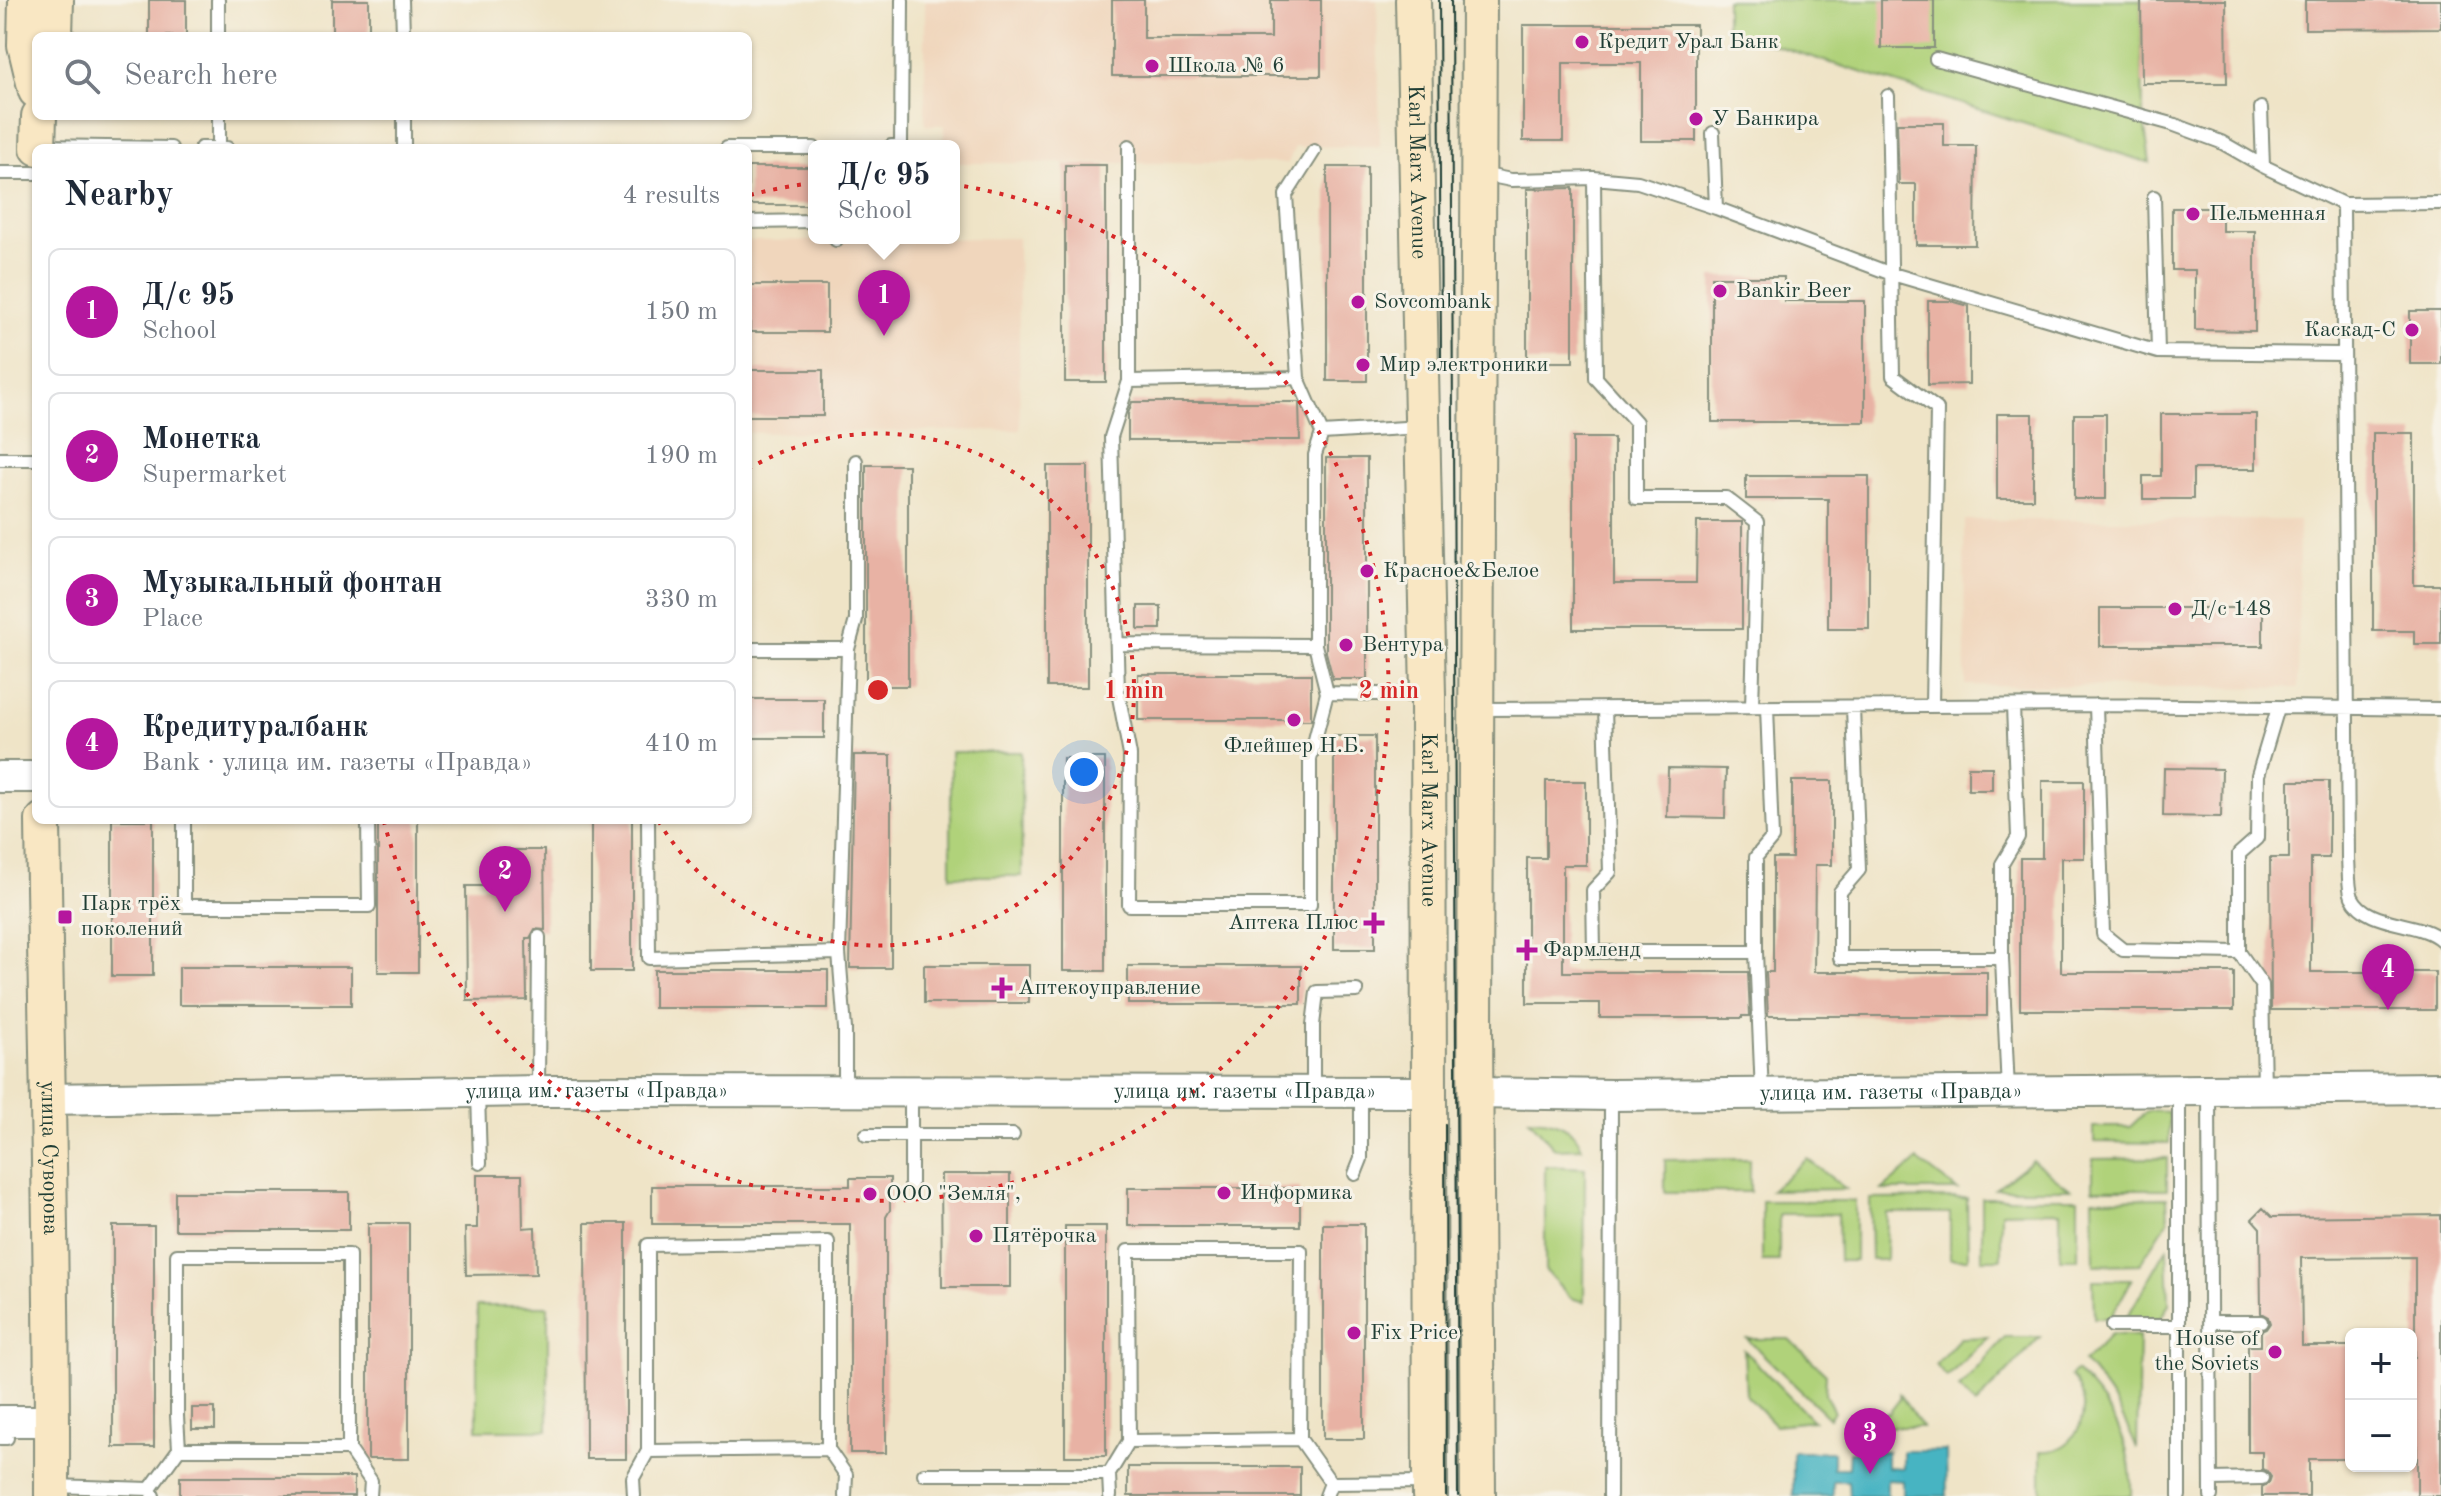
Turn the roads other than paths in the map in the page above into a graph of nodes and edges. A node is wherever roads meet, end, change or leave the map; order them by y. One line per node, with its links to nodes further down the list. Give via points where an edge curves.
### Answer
1 (26, 0): 12 (main road, via 25,45)
2 (56, 0): 8 (main road)
3 (218, 0): 9 (lane)
4 (402, 0): 10 (lane)
5 (902, 0): 18 (lane)
6 (1413, 0): 41 (main road, Karl Marx Avenue)
7 (1479, 0): 28 (main road)
8 (55, 32)
9 (218, 32)
10 (403, 32)
11 (1936, 59): 26 (lane, via 2172,124 2221,142)
12 (32, 74)
13 (1888, 96): 36 (lane)
14 (2261, 108): 26 (lane)
15 (219, 120): 19 (lane)
16 (404, 120): 20 (lane)
17 (1713, 133): 33 (lane)
18 (901, 140)
19 (219, 144)
20 (404, 144)
21 (1129, 146): 40 (lane)
22 (752, 148): 23 (lane)
23 (808, 148)
24 (32, 150): 27 (lane)
25 (1314, 151): 39 (lane, via 1286,195)
26 (2263, 166): 32 (lane)
27 (0, 173)
28 (1477, 173): 29 (lane, via 1511,180); 60 (main road)
29 (1594, 178): 33 (lane, via 1638,182); 55 (lane, via 1596,378 1636,422 1636,498 1726,498 1757,522)
30 (2154, 197): 37 (lane)
31 (2441, 203): 32 (lane)
32 (2343, 204): 38 (lane)
33 (1716, 208): 36 (lane)
34 (808, 221): 35 (lane)
35 (752, 222)
36 (1889, 273): 37 (lane); 53 (lane, via 1893,376 1937,409)
37 (2158, 352): 38 (lane)
38 (2344, 354): 61 (lane)
39 (1298, 378): 40 (lane); 42 (lane)
40 (1129, 381): 46 (lane, via 1111,437)
41 (1424, 427): 42 (lane); 51 (main road, Karl Marx Avenue)
42 (1322, 433): 47 (lane, via 1315,455)
43 (0, 459): 44 (lane)
44 (32, 459)
45 (856, 461): 49 (lane, via 856,620)
46 (1117, 644): 47 (lane); 50 (lane, via 1118,692 1130,755 1129,905 1310,905 1310,759)
47 (1315, 645): 50 (lane)
48 (752, 649): 49 (lane)
49 (848, 649): 73 (lane)
50 (1327, 693): 51 (lane)
51 (1428, 695): 82 (main road, Karl Marx Avenue)
52 (2096, 705): 54 (lane); 59 (lane); 72 (lane, via 2103,934 2123,950)
53 (1932, 706): 54 (lane); 57 (lane)
54 (2013, 706): 74 (lane, via 2018,837 2002,864)
55 (1752, 707): 56 (lane); 58 (lane)
56 (1767, 707): 57 (lane); 71 (lane, via 1772,838 1756,857)
57 (1853, 707): 74 (lane, via 1859,870 1840,892 1840,958)
58 (1605, 708): 60 (lane); 71 (lane, via 1610,872 1593,890 1594,952)
59 (2278, 708): 61 (lane); 72 (lane, via 2258,775 2257,838 2239,854)
60 (1477, 709): 86 (main road)
61 (2348, 709): 62 (lane); 70 (lane, via 2352,897 2365,910)
62 (2441, 709)
63 (0, 777): 64 (street)
64 (32, 777)
65 (43, 824): 90 (main road, улица Суворова)
66 (184, 824): 67 (lane, via 184,906 369,906)
67 (368, 824)
68 (648, 824): 73 (lane, via 649,958)
69 (539, 937): 79 (lane)
70 (2441, 940)
71 (1756, 952): 88 (lane)
72 (2239, 952): 77 (lane, via 2262,985)
73 (839, 953): 80 (lane)
74 (2002, 958): 81 (lane)
75 (1357, 991): 87 (lane, via 1317,992)
76 (2441, 1088): 77 (street, улица им. газеты «Правда»)
77 (2264, 1089): 78 (street, улица им. газеты «Правда»)
78 (2194, 1090): 81 (street, улица им. газеты «Правда»); 97 (lane); 100 (lane)
79 (538, 1091): 80 (street, улица им. газеты «Правда»); 83 (street, улица им. газеты «Правда»)
80 (845, 1091): 84 (street, улица им. газеты «Правда»)
81 (2008, 1091): 88 (street, улица им. газеты «Правда»)
82 (1428, 1092): 85 (street, улица им. газеты «Правда»); 86 (main road, улица им. газеты «Правда»); 114 (main road, Karl Marx Avenue)
83 (478, 1093): 90 (street, улица им. газеты «Правда»); 94 (lane)
84 (911, 1093): 87 (street, улица им. газеты «Правда»); 92 (lane)
85 (1361, 1093): 87 (street, улица им. газеты «Правда»); 95 (lane, via 1361,1159)
86 (1475, 1093): 89 (street, улица им. газеты «Правда»); 122 (main road)
87 (1313, 1094)
88 (1762, 1094): 89 (street, улица им. газеты «Правда»)
89 (1611, 1095): 123 (lane)
90 (47, 1099): 101 (main road, улица Суворова)
91 (866, 1135): 92 (lane)
92 (911, 1135): 93 (lane); 96 (lane)
93 (1013, 1135)
94 (480, 1163)
95 (1355, 1174)
96 (911, 1184)
97 (2210, 1322): 98 (lane); 112 (lane)
98 (2261, 1322)
99 (2112, 1326): 100 (lane)
100 (2178, 1326): 124 (lane)
101 (50, 1421): 102 (street); 115 (main road, улица Суворова)
102 (2, 1432)
103 (1300, 1439): 104 (lane); 104 (lane, via 1301,1251 1128,1251); 113 (lane)
104 (1129, 1441): 110 (lane)
105 (179, 1449): 106 (lane); 106 (lane, via 177,1255 349,1255); 116 (lane)
106 (349, 1449): 117 (lane, via 371,1481)
107 (828, 1449): 108 (lane); 108 (lane, via 828,1242 648,1245); 119 (lane, via 846,1475)
108 (648, 1451): 118 (lane, via 633,1478)
109 (924, 1474): 110 (lane)
110 (1109, 1474): 120 (lane)
111 (2262, 1478): 112 (lane)
112 (2211, 1479): 125 (lane)
113 (1331, 1483): 114 (lane); 121 (lane)
114 (1430, 1489)
115 (52, 1491): 116 (lane)
116 (152, 1492)
117 (370, 1496)
118 (634, 1496)
119 (845, 1496)
120 (1110, 1496)
121 (1326, 1496)
122 (1478, 1496)
123 (1610, 1496)
124 (2179, 1496)
125 (2211, 1496)

